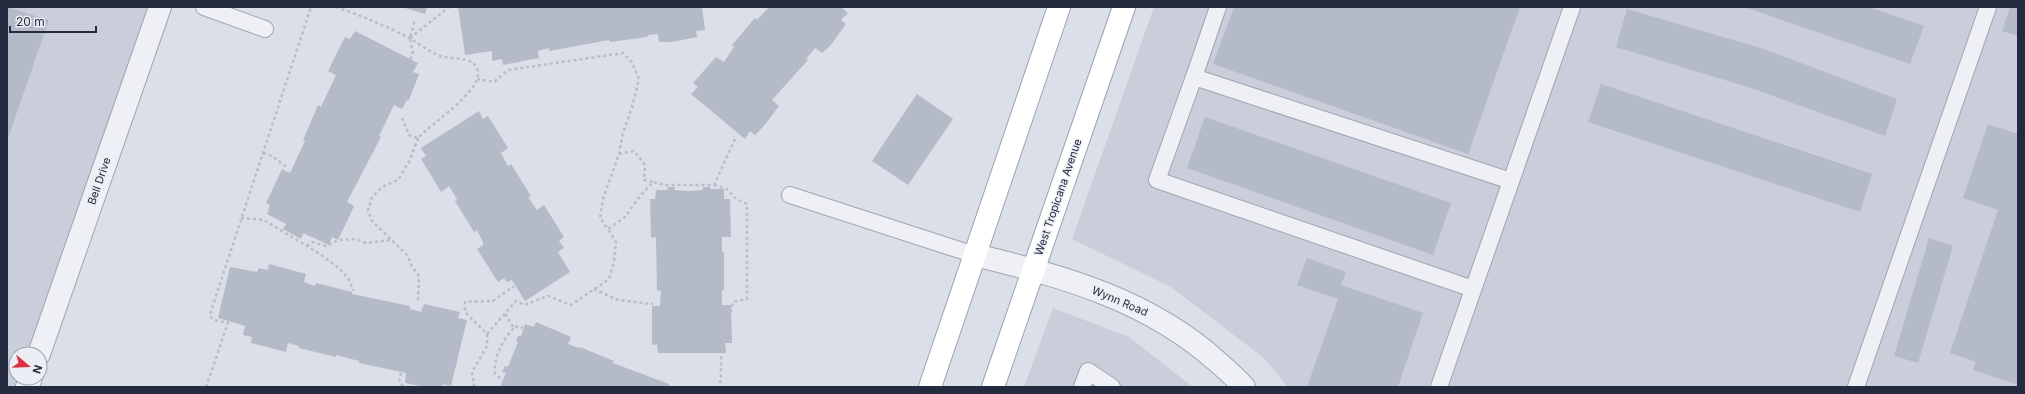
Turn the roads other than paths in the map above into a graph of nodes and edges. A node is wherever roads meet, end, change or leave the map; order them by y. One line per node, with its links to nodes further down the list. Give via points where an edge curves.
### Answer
1 (160, 7): 15 (street, Bell Drive)
2 (204, 7): 8 (lane)
3 (1059, 7): 12 (main road)
4 (1124, 7): 13 (main road, West Tropicana Avenue)
5 (1218, 7): 9 (lane)
6 (1572, 7): 10 (lane)
7 (1988, 7): 22 (lane)
8 (265, 29)
9 (1194, 77): 10 (lane); 14 (lane, via 1157,180)
10 (1511, 180): 14 (lane)
11 (790, 195): 12 (lane)
12 (975, 255): 13 (street, Wynn Road); 16 (main road)
13 (1033, 269): 17 (main road, West Tropicana Avenue); 20 (street, Wynn Road, via 1121,300 1157,317 1200,346)
14 (1473, 289): 21 (lane)
15 (42, 346)
16 (930, 387)
17 (992, 387)
18 (1082, 387): 19 (lane, via 1088,371)
19 (1112, 387)
20 (1244, 387)
21 (1439, 387)
22 (1856, 387)

